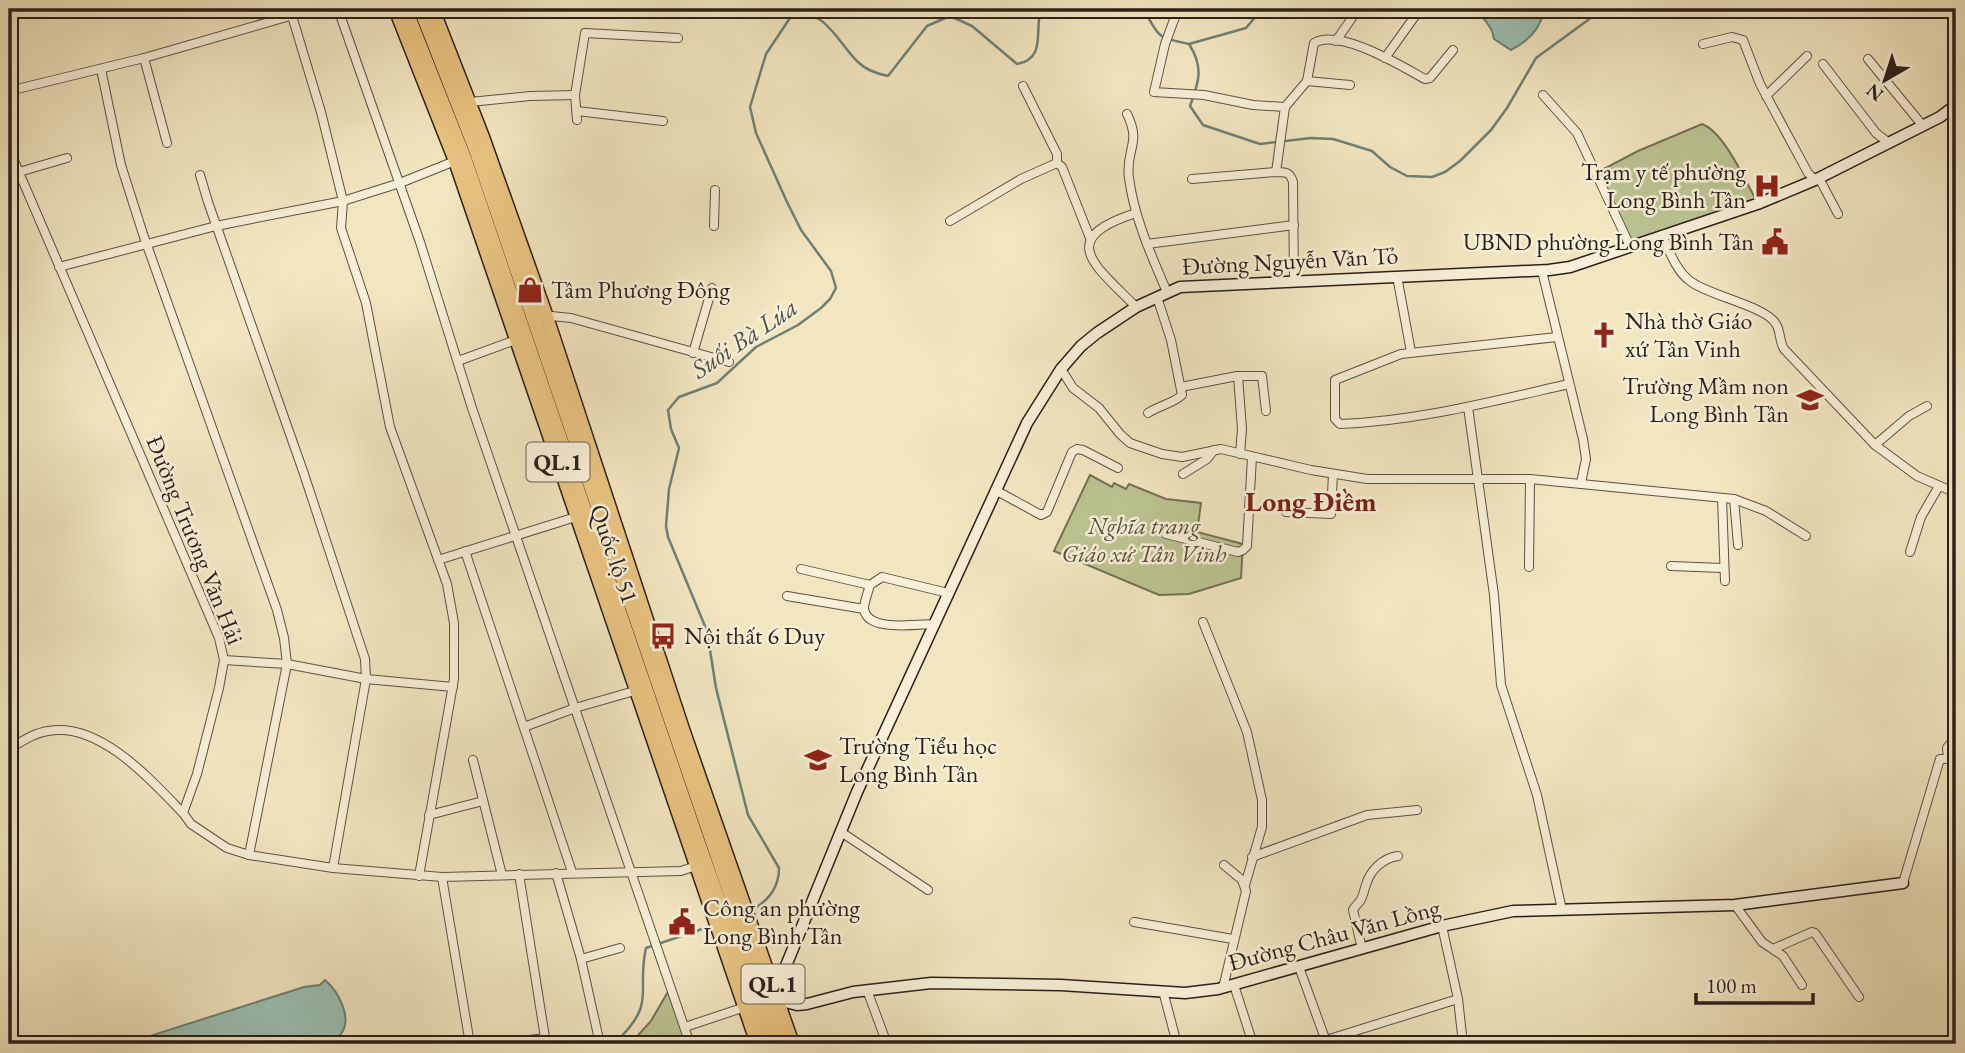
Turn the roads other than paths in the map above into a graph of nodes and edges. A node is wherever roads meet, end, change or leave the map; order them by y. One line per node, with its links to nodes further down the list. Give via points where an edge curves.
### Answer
1 (314, 9): 10 (street)
2 (338, 9): 45 (street)
3 (395, 9): 37 (main road, Quốc lộ 51 / QL.1)
4 (405, 9): 37 (highway, Quốc lộ 51 / QL.1)
5 (421, 9): 37 (highway, Quốc lộ 51 / QL.1)
6 (433, 9): 28 (main road, Quốc lộ 51 / QL.1)
7 (1178, 9): 29 (street, via 1154,92)
8 (1358, 9): 12 (street)
9 (1420, 9): 17 (street)
10 (292, 16): 16 (street); 47 (street)
11 (678, 38): 25 (street, via 585,33)
12 (1336, 41): 17 (street, via 1364,46); 21 (street, via 1314,43)
13 (1703, 44): 27 (street, via 1732,37 1743,40)
14 (1453, 50): 17 (street, via 1428,79)
15 (1807, 56): 27 (street)
16 (144, 58): 20 (street); 34 (street)
17 (1385, 58)
18 (1868, 59): 33 (street)
19 (1823, 64): 35 (street, via 1876,133)
20 (101, 69): 24 (street); 56 (street, via 121,165)
21 (1307, 81): 22 (street); 29 (street)
22 (1350, 85)
23 (1023, 86): 39 (street, via 1057,154)
24 (9, 91)
25 (575, 95): 28 (street); 32 (street, via 577,115)
26 (1543, 95): 58 (street, via 1577,134)
27 (1766, 96): 44 (street, via 1808,173)
28 (470, 102): 37 (main road, Quốc lộ 51 / QL.1)
29 (1285, 107): 41 (street)
30 (1955, 109): 33 (street, Đường Nguyễn Văn Tỏ)
31 (1128, 114): 48 (street, via 1135,128 1128,168)
32 (663, 121)
33 (1923, 126): 35 (street, Đường Nguyễn Văn Tỏ)
34 (167, 143)
35 (1889, 143): 44 (street, Đường Nguyễn Văn Tỏ)
36 (9, 149): 40 (street, Đường Trương Văn Hải)
37 (471, 155): 45 (street); 66 (highway, Quốc lộ 51 / QL.1); 68 (highway, Quốc lộ 51 / QL.1)
38 (67, 158): 40 (street)
39 (1057, 163): 50 (street); 55 (street)
40 (19, 172): 59 (street, Đường Trương Văn Hải)
41 (1276, 172): 43 (street); 53 (street, via 1287,172 1293,182)
42 (200, 175): 51 (street)
43 (1192, 179)
44 (1817, 179): 49 (street); 54 (street, Đường Nguyễn Văn Tỏ)
45 (400, 183): 47 (street); 71 (street)
46 (715, 191): 52 (street)
47 (342, 201): 51 (street); 104 (street, via 341,228 366,303 390,427)
48 (1136, 213): 55 (street, via 1109,222); 57 (street)
49 (1838, 214)
50 (950, 221)
51 (216, 226): 56 (street); 119 (street, via 363,651)
52 (713, 226)
53 (1294, 226): 57 (street); 62 (street)
54 (1662, 236): 58 (street, Đường Nguyễn Văn Tỏ); 81 (street, via 1686,279 1776,323 1784,349)
55 (1090, 238): 65 (street, via 1091,257)
56 (147, 243): 59 (street); 118 (street, via 277,610)
57 (1147, 244): 64 (street)
58 (1630, 246): 60 (street, Đường Nguyễn Văn Tỏ, via 1570,267)
59 (59, 267): 117 (street, Đường Trương Văn Hải, via 219,638)
60 (1542, 271): 61 (street, Đường Nguyễn Văn Tỏ); 67 (street)
61 (1397, 276): 62 (street, Đường Nguyễn Văn Tỏ); 69 (street)
62 (1293, 282): 64 (street, Đường Nguyễn Văn Tỏ, via 1180,287)
63 (712, 288): 70 (street)
64 (1162, 294): 65 (street, Đường Nguyễn Văn Tỏ); 76 (street)
65 (1136, 307): 73 (street, Đường Nguyễn Văn Tỏ, via 1097,332)
66 (539, 316): 70 (street, via 571,318); 136 (highway, Quốc lộ 51 / QL.1, via 625,569)
67 (1557, 337): 69 (street); 75 (street)
68 (521, 338): 71 (street); 97 (highway, Quốc lộ 51 / QL.1)
69 (1411, 352): 78 (street, via 1335,380 1338,423)
70 (693, 353): 72 (street)
71 (458, 361): 99 (street)
72 (729, 362)
73 (1061, 369): 82 (street, via 1073,388 1099,408 1130,443 1182,457); 92 (street, Đường Nguyễn Văn Tỏ, via 1027,423)
74 (1238, 376): 76 (street); 79 (street, via 1262,376); 83 (street)
75 (1569, 384): 78 (street); 90 (street, via 1586,460)
76 (1181, 387): 80 (street, via 1180,398)
77 (1927, 406): 81 (street)
78 (1468, 407): 88 (street)
79 (1266, 411)
80 (1148, 413)
81 (1875, 445): 91 (street)
82 (1214, 450): 83 (street); 86 (street)
83 (1240, 454): 84 (street)
84 (1252, 457): 87 (street); 98 (street, via 1247,546 1243,550)
85 (1118, 468): 92 (street, via 1083,450 1072,452 1047,512 1041,515)
86 (1183, 474)
87 (1334, 474): 88 (street, via 1400,481); 96 (street, via 1331,514)
88 (1479, 479): 89 (street); 150 (street, via 1501,685 1537,795)
89 (1531, 480): 90 (street); 106 (street)
90 (1581, 483): 94 (street)
91 (1939, 486): 93 (street); 103 (street, via 1921,517)
92 (995, 490): 112 (street, Đường Nguyễn Văn Tỏ)
93 (1956, 493)
94 (1722, 498): 95 (street); 107 (street)
95 (1734, 499): 100 (street); 101 (street)
96 (1286, 512)
97 (581, 515): 99 (street); 121 (highway, Quốc lộ 51 / QL.1)
98 (1166, 534)
99 (516, 535): 102 (street); 122 (street)
100 (1806, 536)
101 (1738, 545)
102 (465, 551): 104 (street); 123 (street)
103 (1910, 552)
104 (438, 560): 120 (street, via 452,604)
105 (1671, 566): 107 (street)
106 (1529, 567)
107 (1723, 567): 109 (street); 110 (street)
108 (801, 569): 111 (street)
109 (1713, 578)
110 (1725, 581)
111 (870, 585): 112 (street, via 882,577); 114 (street)
112 (948, 593): 116 (street, Đường Nguyễn Văn Tỏ)
113 (787, 596): 114 (street)
114 (864, 609): 116 (street, via 879,625)
115 (1203, 622): 135 (street, via 1247,732 1262,800 1262,827)
116 (935, 624): 132 (street, Đường Nguyễn Văn Tỏ)
117 (224, 660): 118 (street); 130 (street, Đường Trương Văn Hải, via 200,764)
118 (287, 664): 119 (street); 133 (street)
119 (366, 679): 120 (street); 138 (street)
120 (453, 687): 131 (street)
121 (641, 690): 122 (street); 136 (highway, Quốc lộ 51 / QL.1)
122 (575, 708): 123 (street); 139 (street)
123 (524, 727): 140 (street)
124 (1956, 743): 127 (street, via 1948,746)
125 (9, 749): 130 (street, via 48,730 75,732 119,753)
126 (473, 760): 128 (street)
127 (1952, 760): 146 (street, via 1940,759)
128 (483, 801): 131 (street); 143 (street)
129 (1417, 810): 135 (street, via 1367,815)
130 (183, 813): 133 (street, via 217,844)
131 (429, 815): 144 (street)
132 (841, 832): 148 (street); 167 (street, Đường Nguyễn Văn Tỏ, via 781,978)
133 (249, 855): 138 (street)
134 (1398, 856): 157 (street, via 1373,870 1353,910)
135 (1252, 858): 147 (street)
136 (712, 860): 139 (street, via 681,871); 151 (highway, Quốc lộ 51 / QL.1); 151 (main road, Quốc lộ 51 / QL.1)
137 (1224, 865): 147 (street)
138 (333, 868): 144 (street)
139 (631, 870): 140 (street); 168 (street)
140 (572, 872): 141 (street)
141 (556, 873): 142 (street); 159 (street)
142 (519, 874): 143 (street); 169 (street)
143 (502, 875): 145 (street)
144 (419, 876): 145 (street)
145 (442, 877): 171 (street)
146 (1903, 883): 149 (street, Đường Châu Văn Lồng)
147 (1245, 885): 155 (street)
148 (928, 890)
149 (1735, 905): 150 (street, Đường Châu Văn Lồng); 158 (street, via 1762,942)
150 (1562, 910): 153 (street, Đường Châu Văn Lồng, via 1513,911)
151 (730, 911): 154 (highway, QL.1); 154 (main road, QL.1)
152 (1134, 922): 155 (street)
153 (1441, 926): 157 (street, Đường Châu Văn Lồng); 166 (street)
154 (737, 930): 167 (highway, QL.1); 167 (main road, QL.1)
155 (1233, 939): 162 (street)
156 (620, 948): 159 (street)
157 (1362, 949): 160 (street, Đường Châu Văn Lồng)
158 (1773, 949): 161 (street); 165 (street, via 1815,933)
159 (580, 959): 173 (street)
160 (1299, 967): 162 (street, Đường Châu Văn Lồng); 170 (street)
161 (1802, 985)
162 (1228, 986): 164 (street, Đường Châu Văn Lồng, via 1185,993); 181 (street)
163 (867, 990): 164 (street, Đường Châu Văn Lồng, via 974,982); 167 (street, Đường Châu Văn Lồng, via 807,1004); 179 (street)
164 (1163, 991): 180 (street)
165 (1858, 998)
166 (1458, 999): 170 (street); 182 (street)
167 (759, 1006): 168 (street); 175 (main road, QL.1); 176 (highway, QL.1); 177 (highway, QL.1); 178 (main road, QL.1)
168 (685, 1027): 174 (street)
169 (545, 1041): 172 (street)
170 (1327, 1042)
171 (470, 1044)
172 (499, 1044)
173 (600, 1044)
174 (691, 1044)
175 (757, 1044)
176 (769, 1044)
177 (782, 1044)
178 (793, 1044)
179 (887, 1044)
180 (1177, 1044)
181 (1253, 1044)
182 (1463, 1044)

